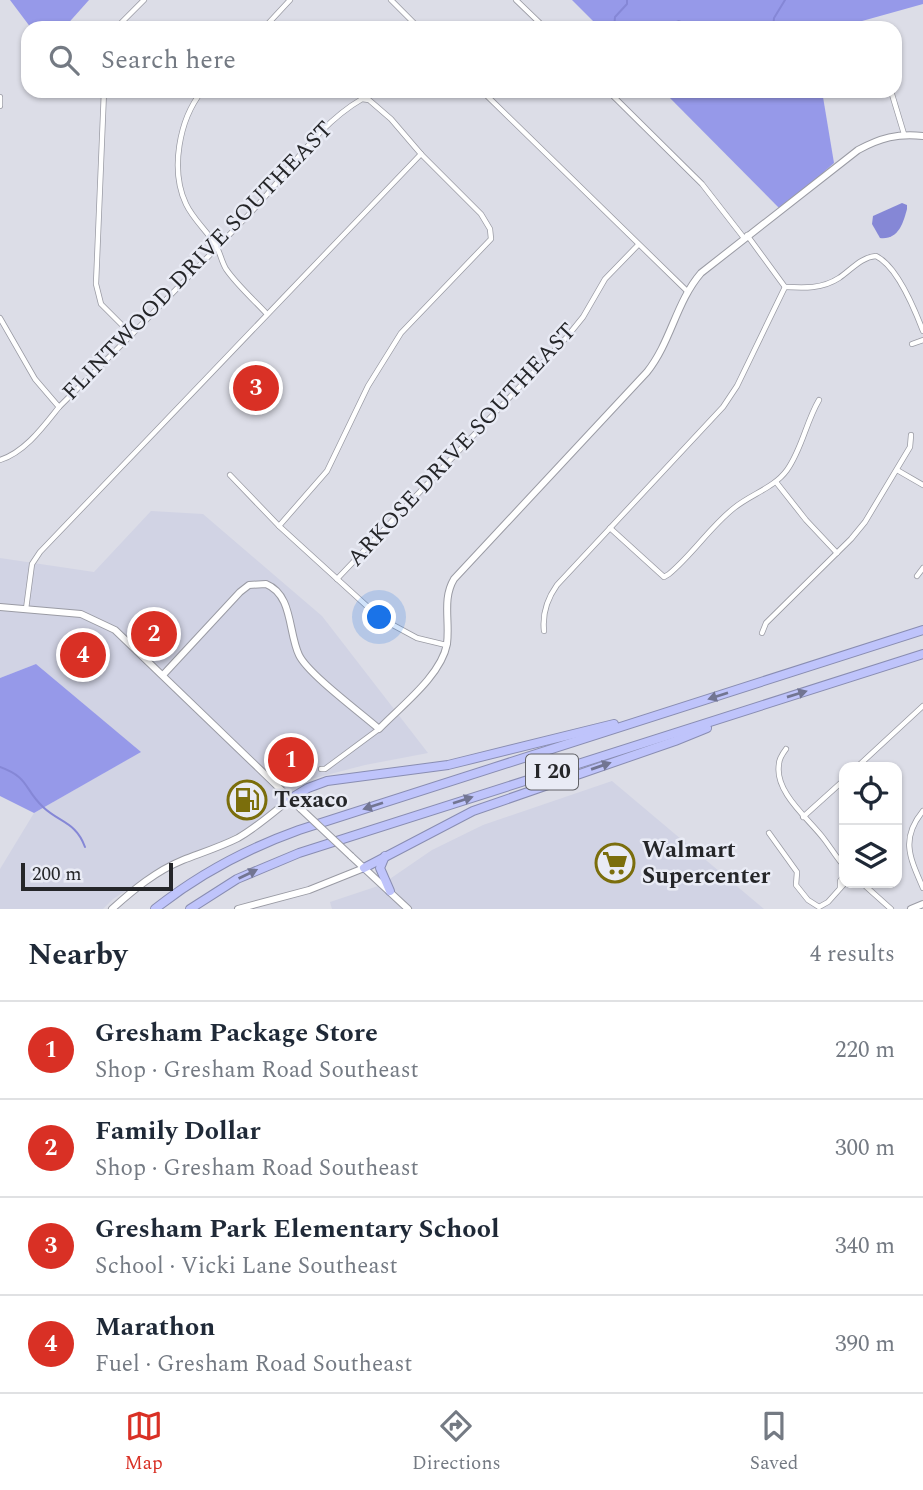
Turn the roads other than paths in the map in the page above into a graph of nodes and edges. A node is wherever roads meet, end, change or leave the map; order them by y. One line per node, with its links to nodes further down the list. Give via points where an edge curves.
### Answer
1 (144, 0): 5 (street)
2 (290, 0): 6 (street)
3 (391, 0): 7 (street)
4 (516, 0): 8 (street)
5 (123, 21)
6 (270, 21)
7 (412, 21)
8 (538, 21)
9 (0, 97): 15 (street)
10 (104, 98): 27 (street, via 96,284 101,304)
11 (197, 98): 21 (street, via 183,128 179,182 190,210)
12 (489, 98): 20 (street)
13 (615, 98): 19 (street, via 702,184)
14 (893, 98): 16 (street)
15 (0, 106)
16 (904, 134): 17 (street); 19 (street, via 858,150)
17 (923, 136)
18 (421, 153): 21 (street, FLINTWOOD DRIVE SOUTHEAST, via 391,119 362,99 318,134); 24 (street); 38 (street, FLINTWOOD DRIVE SOUTHEAST, via 481,214 491,239 401,333 376,371 327,471)
19 (745, 237): 22 (street); 23 (street, via 708,266)
20 (638, 245): 23 (street); 43 (street, ARKOSE DRIVE SOUTHEAST, via 605,279 566,338)
21 (218, 247): 24 (street, via 228,271); 27 (street, FLINTWOOD DRIVE SOUTHEAST)
22 (785, 287): 26 (street, via 823,286 876,256 891,268); 39 (street, via 723,407)
23 (687, 291): 49 (street, via 666,343 647,372 454,579 447,596)
24 (266, 313): 45 (street, via 40,552 32,564)
25 (0, 318): 31 (street, via 35,379)
26 (923, 331)
27 (132, 335): 31 (street, FLINTWOOD DRIVE SOUTHEAST)
28 (923, 340): 29 (street)
29 (912, 344)
30 (819, 400): 36 (street, via 794,460)
31 (59, 407): 33 (street, FLINTWOOD DRIVE SOUTHEAST, via 23,447)
32 (911, 435): 34 (street, via 910,447)
33 (0, 460)
34 (897, 470): 37 (street); 40 (street, via 865,522)
35 (230, 475): 38 (street)
36 (776, 482): 39 (street, via 734,508 664,579); 40 (street)
37 (923, 485)
38 (279, 526): 43 (street)
39 (610, 528): 47 (street, via 551,593 542,618)
40 (837, 553): 48 (street, via 766,623)
41 (923, 568): 42 (street)
42 (917, 576)
43 (337, 579): 49 (street, via 388,624)
44 (0, 607): 45 (street)
45 (26, 609): 51 (street, via 63,611 102,622)
46 (923, 630): 52 (highway, I 20, one-way to 52)
47 (544, 631)
48 (762, 633)
49 (446, 645): 55 (street, via 433,673)
50 (923, 654): 54 (highway, I 20, one-way to 50)
51 (163, 675): 55 (street, via 240,592 249,585 266,583 281,594 305,665); 60 (street)
52 (695, 703): 60 (highway, via 448,765 327,781); 73 (highway, I 20, one-way to 73, via 279,837 220,864)
53 (923, 706): 57 (street)
54 (758, 707): 64 (highway, one-way to 54, via 473,811); 74 (highway, I 20, one-way to 54, via 237,879 299,853)
55 (379, 729): 58 (street)
56 (786, 749): 62 (street, via 779,762 779,776)
57 (862, 762)
58 (321, 769)
59 (839, 785): 62 (street)
60 (290, 799): 66 (street, bridge); 72 (street, via 235,839 158,873)
61 (923, 811): 69 (street, via 909,836 911,860)
62 (803, 817): 65 (street)
63 (769, 833): 67 (street, via 797,872 796,885 813,904 824,905)
64 (385, 856): 66 (highway); 70 (highway, via 380,868)
65 (839, 860)
66 (364, 868): 70 (street); 75 (street, via 309,890)
67 (840, 888)
68 (868, 888): 77 (street)
69 (923, 888)
70 (390, 891): 76 (street)
71 (923, 904): 78 (street)
72 (112, 909)
73 (155, 909)
74 (190, 909)
75 (238, 909)
76 (408, 909)
77 (891, 909)
78 (911, 909)

